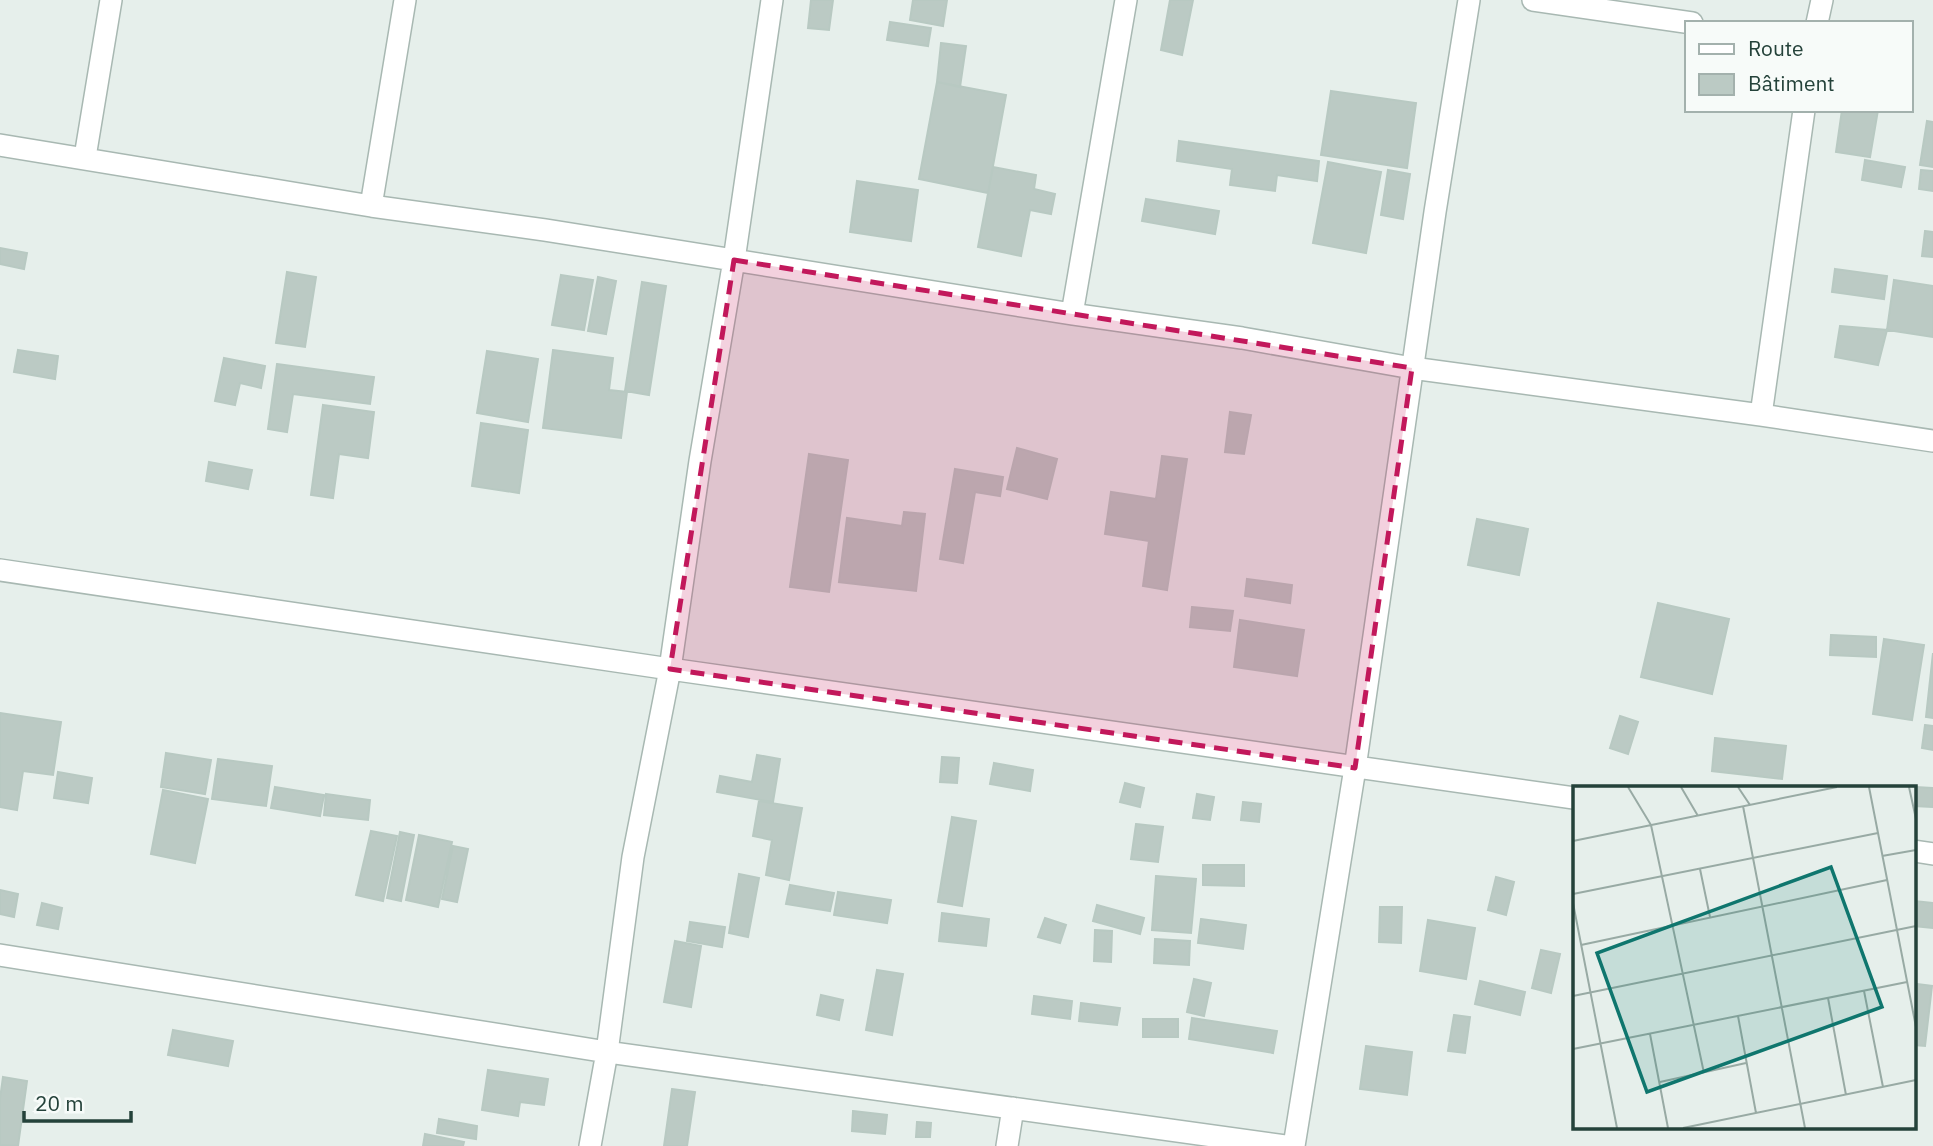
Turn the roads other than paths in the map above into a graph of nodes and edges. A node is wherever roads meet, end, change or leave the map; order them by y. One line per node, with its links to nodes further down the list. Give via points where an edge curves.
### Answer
1 (111, 0): 12 (street)
2 (405, 0): 13 (street)
3 (772, 0): 14 (street)
4 (1126, 0): 15 (street)
5 (1469, 0): 16 (street)
6 (1533, 0): 9 (street)
7 (1822, 0): 8 (street)
8 (1817, 21)
9 (1685, 22)
10 (1804, 112): 17 (street)
11 (0, 145): 12 (street)
12 (85, 158): 13 (street)
13 (371, 206): 14 (street)
14 (734, 260): 15 (street); 20 (street)
15 (1072, 314): 16 (street)
16 (1412, 368): 17 (street); 21 (street)
17 (1761, 415): 18 (street)
18 (1933, 442)
19 (0, 570): 20 (street)
20 (670, 669): 21 (street); 24 (street, via 633,857)
21 (1355, 768): 22 (street); 29 (street)
22 (1573, 798)
23 (0, 955): 24 (street)
24 (607, 1052): 25 (street); 26 (street)
25 (1013, 1108): 27 (street); 28 (street)
26 (590, 1146)
27 (1007, 1146)
28 (1285, 1146)
29 (1294, 1146)

